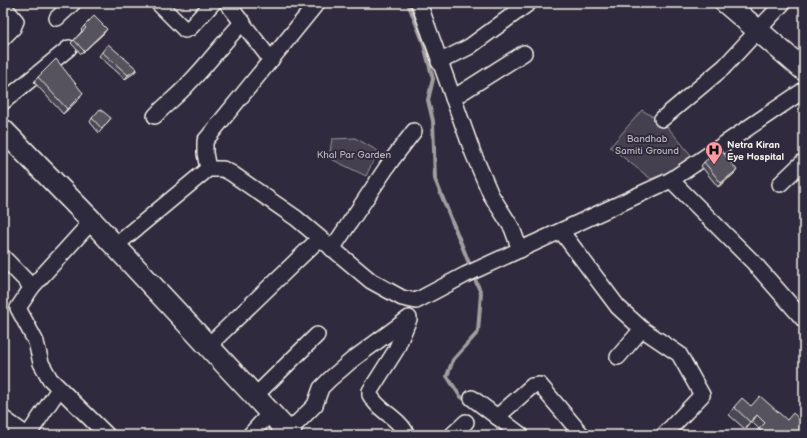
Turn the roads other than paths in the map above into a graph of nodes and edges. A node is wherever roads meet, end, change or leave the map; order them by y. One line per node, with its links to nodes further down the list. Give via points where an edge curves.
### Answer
1 (5, 3): 14 (street, via 5,8 16,21)
2 (73, 3): 11 (street)
3 (158, 3): 4 (street, via 185,30 190,28)
4 (213, 3)
5 (227, 3): 12 (street)
6 (317, 3): 17 (street)
7 (419, 3): 18 (street)
8 (783, 3): 13 (street)
9 (729, 4): 13 (street)
10 (522, 5): 18 (street, via 469,47)
11 (57, 18)
12 (243, 22): 17 (street); 23 (street, via 222,43 190,83)
13 (757, 30): 19 (street); 24 (street, via 724,66)
14 (3, 38)
15 (70, 48): 22 (street)
16 (524, 53): 21 (street)
17 (271, 60): 28 (street, via 206,141 204,153)
18 (439, 62): 21 (street)
19 (804, 70)
20 (804, 90): 29 (street)
21 (452, 98): 36 (street, via 491,195 512,228)
22 (3, 102)
23 (155, 116)
24 (662, 120)
25 (3, 130): 31 (street)
26 (414, 131): 35 (street)
27 (804, 161): 30 (street)
28 (208, 169): 33 (street, via 223,169 231,173 296,218); 34 (street)
29 (671, 180): 32 (street); 41 (street, via 754,263)
30 (780, 184)
31 (92, 221): 34 (street); 38 (street)
32 (561, 231): 36 (street); 42 (street, via 618,307)
33 (320, 239): 35 (street); 44 (street)
34 (115, 246): 44 (street)
35 (332, 249): 39 (street, via 380,287 402,298)
36 (520, 250): 39 (street)
37 (3, 256): 38 (street)
38 (32, 287): 46 (street, via 18,305 18,312 36,342 45,372)
39 (416, 301): 40 (street)
40 (409, 318): 53 (street, via 330,379 321,388 315,405); 57 (street, via 396,350 370,391 376,403)
41 (804, 320)
42 (642, 329): 45 (street); 61 (street, via 679,354 702,395)
43 (317, 335): 47 (street)
44 (208, 346): 47 (street)
45 (618, 357)
46 (59, 389): 54 (street); 55 (street)
47 (255, 396): 49 (street)
48 (472, 398): 50 (street)
49 (270, 413): 53 (street); 56 (street)
50 (497, 417): 59 (street); 60 (street, via 532,386 540,385)
51 (3, 418): 54 (street)
52 (466, 422): 58 (street)
53 (290, 434)
54 (28, 435)
55 (107, 435)
56 (250, 435)
57 (407, 435)
58 (452, 435)
59 (521, 435)
60 (582, 435)
61 (664, 435)

